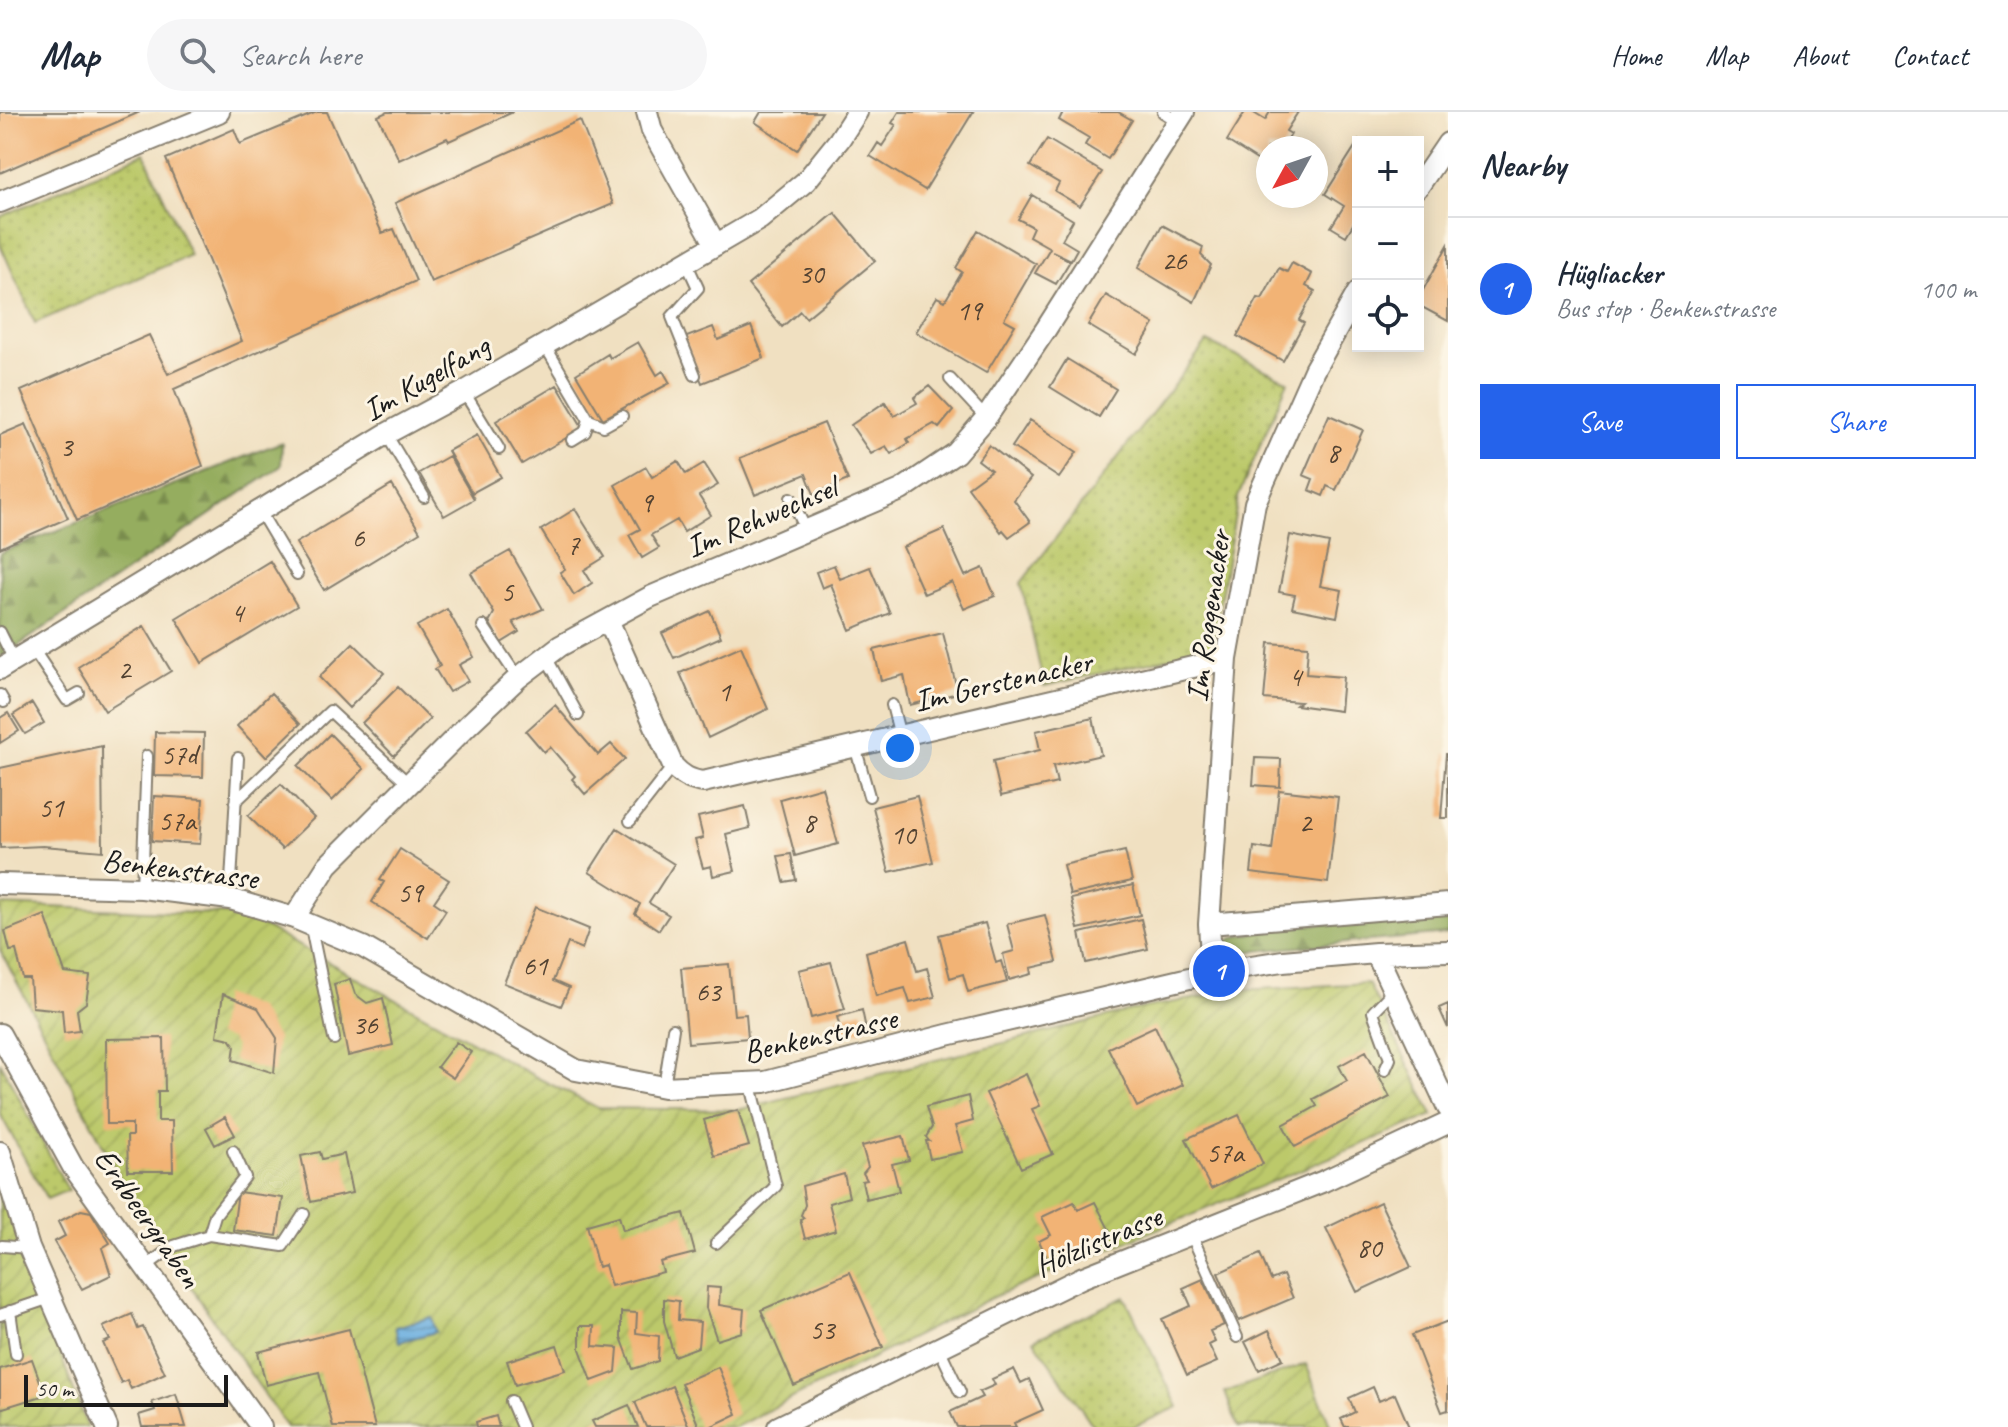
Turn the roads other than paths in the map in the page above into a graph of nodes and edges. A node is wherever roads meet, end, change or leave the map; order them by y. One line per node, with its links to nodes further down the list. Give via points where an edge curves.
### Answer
1 (219, 112): 7 (street)
2 (647, 112): 8 (street, via 652,131)
3 (857, 112): 8 (street, Im Kugelfang, via 806,181 760,219)
4 (1175, 115): 16 (street, Im Rehwechsel)
5 (1448, 143): 6 (street)
6 (1424, 178)
7 (0, 202)
8 (716, 245): 9 (street, Im Kugelfang)
9 (686, 262): 11 (street, Im Kugelfang); 12 (lane, via 698,288 672,317)
10 (1352, 303): 31 (street, Im Roggenacker, via 1314,370 1255,503)
11 (544, 344): 14 (street, Im Kugelfang); 17 (lane)
12 (695, 375)
13 (950, 379): 16 (lane)
14 (464, 392): 18 (street, Im Kugelfang); 20 (lane)
15 (622, 416): 17 (lane, via 604,426)
16 (986, 418): 24 (street, Im Rehwechsel, via 956,453 901,490)
17 (589, 420): 19 (lane, via 585,432)
18 (386, 434): 21 (lane); 23 (street, Im Kugelfang)
19 (572, 440)
20 (499, 449)
21 (424, 497)
22 (791, 498): 24 (lane)
23 (259, 510): 25 (lane); 29 (street, Im Kugelfang)
24 (806, 530): 26 (street, Im Rehwechsel)
25 (297, 574)
26 (608, 620): 30 (street, Im Rehwechsel); 41 (street)
27 (483, 626): 33 (lane)
28 (0, 632): 32 (lane)
29 (33, 649): 32 (street, Im Kugelfang); 34 (lane, via 67,700)
30 (546, 657): 33 (street, Im Rehwechsel); 36 (lane)
31 (1227, 659): 37 (street, Im Gerstenacker); 51 (street, Im Roggenacker)
32 (7, 665)
33 (518, 678): 42 (street, Im Rehwechsel)
34 (79, 693)
35 (892, 705): 37 (lane)
36 (578, 715)
37 (900, 736): 38 (street, Im Gerstenacker)
38 (855, 746): 41 (street, Im Gerstenacker, via 703,782 681,775); 43 (lane)
39 (147, 756): 47 (lane)
40 (238, 758): 44 (lane)
41 (673, 766): 45 (lane)
42 (409, 784): 44 (lane, via 330,711); 50 (street, Im Rehwechsel, via 328,865)
43 (869, 796)
44 (235, 802): 48 (lane)
45 (630, 821)
46 (0, 884): 47 (street, Benkenstrasse)
47 (142, 888): 48 (street, Benkenstrasse)
48 (230, 899): 50 (street, Benkenstrasse)
49 (1448, 904): 51 (street)
50 (302, 920): 58 (lane); 61 (street, Benkenstrasse, via 363,947 576,1070)
51 (1209, 924): 54 (street, Im Roggenacker)
52 (1448, 951): 53 (street, Benkenstrasse)
53 (1376, 953): 54 (street, Benkenstrasse); 55 (street)
54 (1212, 973): 60 (street, Benkenstrasse)
55 (1392, 992): 59 (lane, via 1373,1012 1390,1059); 62 (street)
56 (673, 1029): 61 (lane)
57 (0, 1034): 72 (street, Erdbeergraben, via 73,1167)
58 (334, 1039)
59 (1385, 1070)
60 (751, 1085): 61 (street, Benkenstrasse); 69 (lane, via 776,1186)
61 (664, 1087)
62 (1448, 1108)
63 (1448, 1123): 67 (street, Hölzlistrasse, via 1324,1181)
64 (233, 1151): 68 (lane, via 245,1177 215,1215)
65 (0, 1152): 71 (street)
66 (304, 1214): 68 (lane, via 283,1246)
67 (1191, 1234): 75 (lane); 76 (street, Hölzlistrasse, via 1081,1278)
68 (209, 1235): 72 (lane, via 174,1246)
69 (716, 1243)
70 (2, 1246): 71 (lane)
71 (29, 1248): 73 (street)
72 (145, 1267): 81 (street, Erdbeergraben)
73 (50, 1298): 74 (lane); 80 (street)
74 (5, 1313): 77 (lane)
75 (1237, 1337)
76 (939, 1348): 78 (lane); 83 (street, Hölzlistrasse)
77 (16, 1354)
78 (960, 1392)
79 (511, 1401): 82 (lane)
80 (107, 1427)
81 (261, 1427)
82 (522, 1427)
83 (778, 1427)

